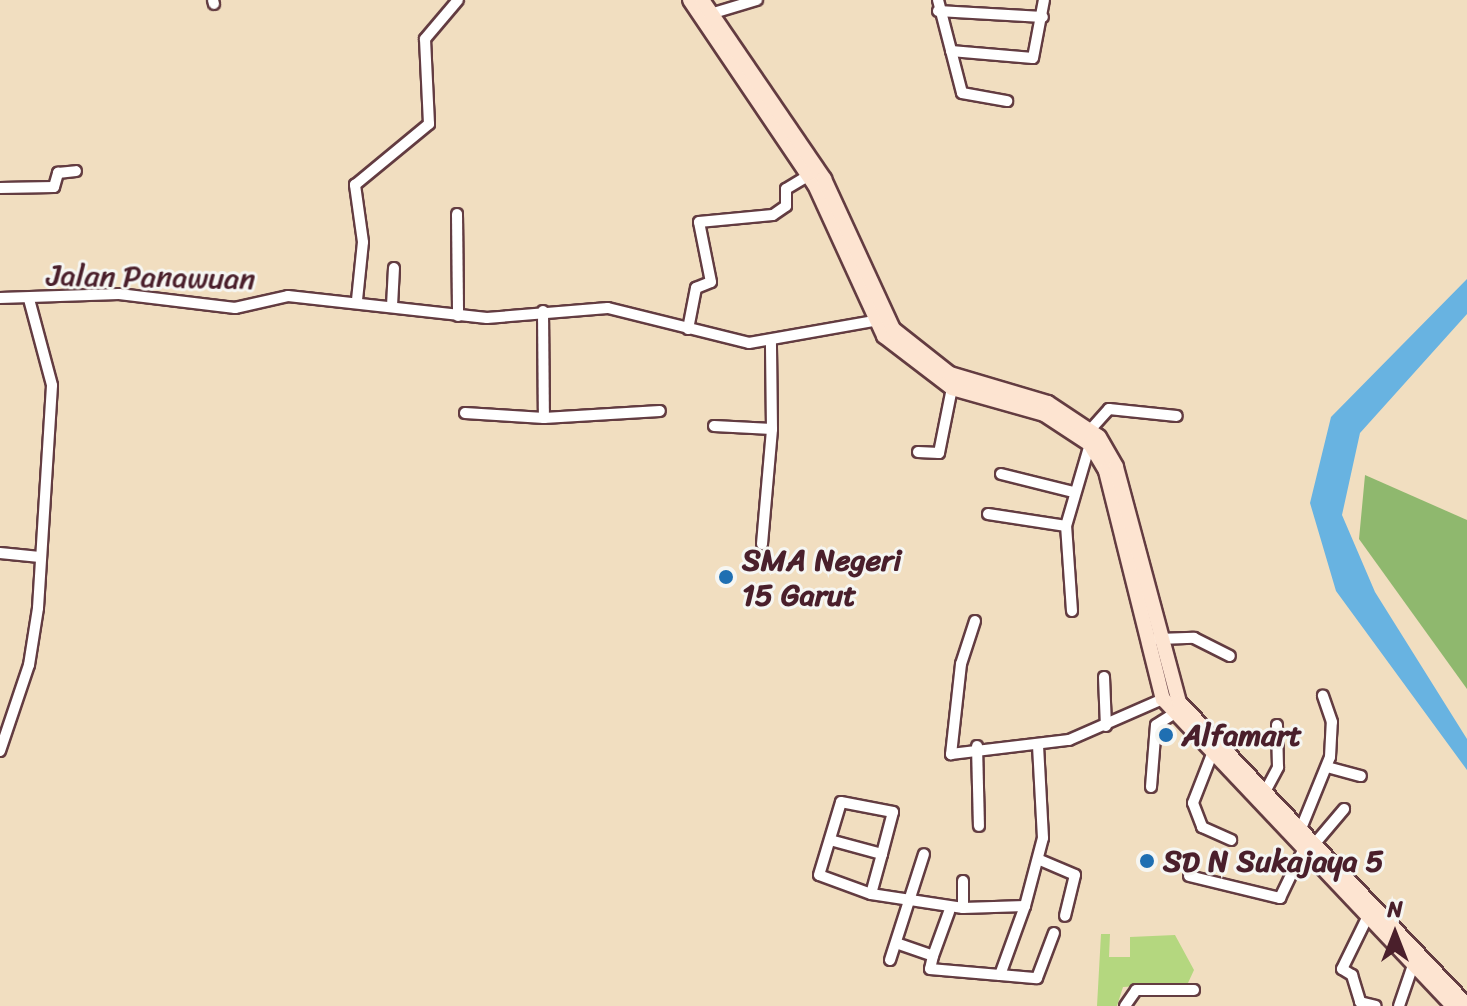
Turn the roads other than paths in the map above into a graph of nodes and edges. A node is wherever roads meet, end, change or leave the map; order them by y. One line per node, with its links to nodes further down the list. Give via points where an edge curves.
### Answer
1 (458, 0): 19 (street, via 425,39 427,128 355,185 363,242)
2 (690, 0): 11 (main road)
3 (702, 0): 7 (main road)
4 (757, 0): 7 (street)
5 (1044, 0): 8 (street)
6 (938, 6): 8 (street); 9 (street)
7 (710, 14): 11 (main road)
8 (1043, 17): 9 (street, via 1032,59)
9 (951, 51): 10 (street, via 965,96)
10 (1007, 101)
11 (761, 104): 13 (main road); 23 (main road, via 824,179)
12 (76, 171): 14 (street, via 59,173 54,187)
13 (808, 176): 23 (main road); 24 (street, via 786,189 786,206 773,215 699,222 711,282 696,288)
14 (0, 188)
15 (457, 214): 22 (street)
16 (394, 268): 20 (street)
17 (0, 298): 18 (street, Jalan Panawuan)
18 (29, 299): 19 (street, Jalan Panawuan, via 119,294 235,308 288,296); 41 (street, via 52,385)
19 (357, 300): 20 (street, Jalan Panawuan)
20 (392, 306): 22 (street, Jalan Panawuan)
21 (543, 311): 22 (street, Jalan Panawuan); 24 (street, Jalan Panawuan, via 608,308); 30 (street)
22 (458, 316)
23 (880, 320): 25 (street, Jalan Panawuan); 26 (main road, via 924,373); 33 (main road, via 931,364 1048,403)
24 (688, 329): 25 (street, Jalan Panawuan)
25 (771, 343): 32 (street)
26 (952, 388): 33 (main road, via 1044,414); 34 (street, via 939,453)
27 (660, 411): 30 (street)
28 (465, 413): 30 (street)
29 (1177, 416): 33 (street, via 1109,409)
30 (544, 418)
31 (714, 426): 32 (street)
32 (772, 429): 39 (street)
33 (1090, 436): 36 (street); 43 (main road, via 1106,471)
34 (918, 452)
35 (1001, 474): 36 (street)
36 (1073, 492): 38 (street)
37 (988, 514): 38 (street)
38 (1066, 526): 42 (street)
39 (762, 544)
40 (0, 553): 41 (street)
41 (40, 557): 56 (street, via 29,665)
42 (1072, 611)
43 (1147, 617): 45 (main road); 49 (main road)
44 (975, 621): 54 (street, via 961,664 950,752)
45 (1158, 639): 46 (street, via 1194,638); 55 (main road, via 1172,689)
46 (1230, 656)
47 (1104, 677): 52 (street)
48 (1323, 696): 57 (street, via 1332,722)
49 (1163, 699): 50 (main road); 52 (street)
50 (1175, 713): 55 (main road); 59 (street, via 1156,725)
51 (1277, 725): 60 (street, via 1278,767)
52 (1106, 726): 53 (street)
53 (1038, 745): 54 (street); 69 (street)
54 (977, 746): 62 (street)
55 (1215, 749): 60 (main road); 65 (street, via 1195,791 1196,819); 66 (main road)
56 (0, 751)
57 (1327, 767): 58 (street); 63 (street)
58 (1361, 776)
59 (1151, 787)
60 (1266, 790): 63 (main road)
61 (1344, 809): 66 (street)
62 (979, 826)
63 (1302, 826): 66 (main road)
64 (830, 840): 67 (street); 67 (street, via 841,802 893,812); 72 (street, via 819,875)
65 (1231, 840)
66 (1312, 841): 70 (street, via 1280,898); 78 (main road); 91 (main road)
67 (882, 854): 72 (street)
68 (924, 854): 73 (street)
69 (1040, 860): 74 (street); 77 (street, via 1075,875)
70 (1189, 876)
71 (963, 881): 75 (street)
72 (871, 894): 73 (street)
73 (909, 904): 76 (street); 80 (street)
74 (1025, 906): 75 (street); 84 (street)
75 (963, 908): 76 (street)
76 (949, 912): 81 (street)
77 (1065, 916)
78 (1368, 916): 83 (main road); 86 (street, via 1342,969 1352,975)
79 (1054, 933): 84 (street, via 1037,978)
80 (896, 943): 81 (street); 82 (street)
81 (933, 956): 84 (street, via 930,969)
82 (890, 960)
83 (1413, 965): 89 (street); 90 (main road)
84 (1000, 975)
85 (1194, 990): 87 (street, via 1136,990)
86 (1356, 1004): 88 (street)
87 (1125, 1006)
88 (1376, 1006)
89 (1399, 1006)
90 (1453, 1006)
91 (1467, 1006)

